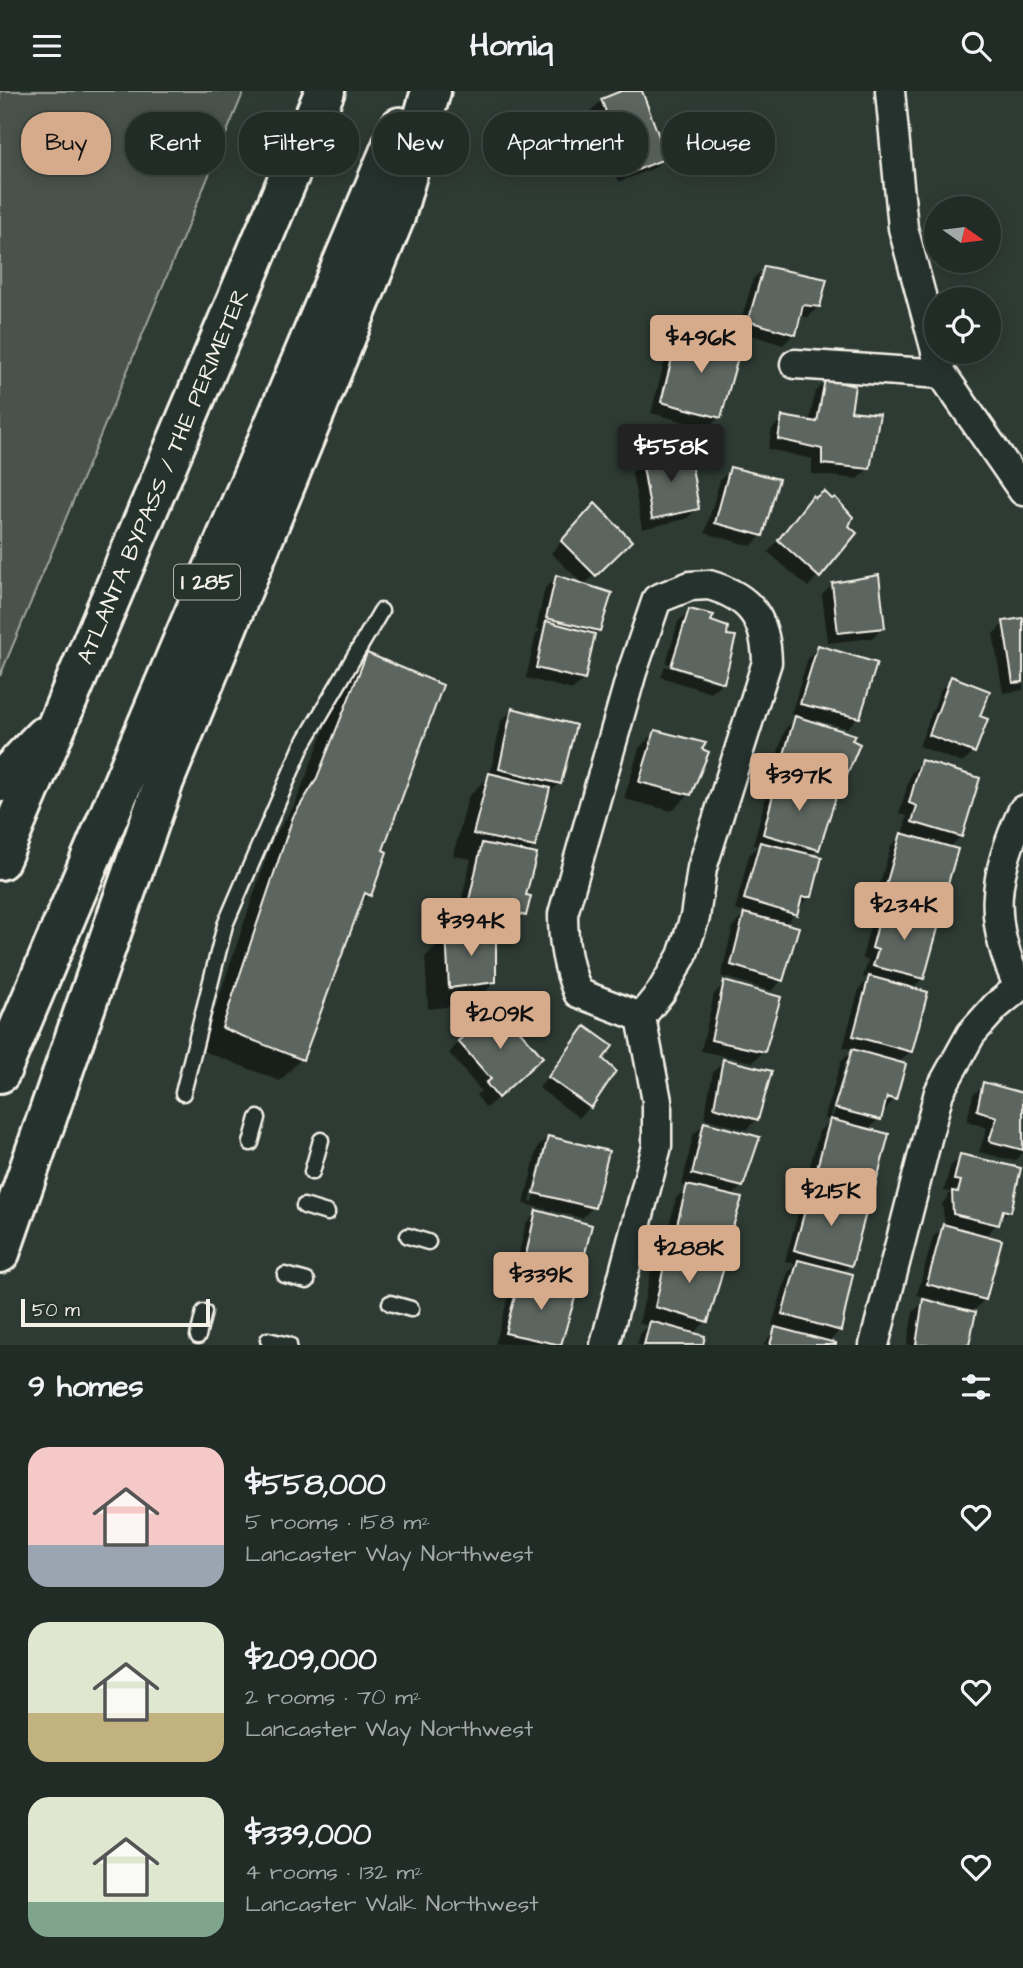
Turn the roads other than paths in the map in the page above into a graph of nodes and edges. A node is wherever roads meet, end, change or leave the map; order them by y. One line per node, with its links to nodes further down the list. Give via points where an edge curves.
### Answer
1 (325, 91): 11 (highway, ATLANTA BYPASS / THE PERIMETER)
2 (415, 91): 17 (highway, I 285)
3 (431, 91): 27 (highway, via 395,217 164,781)
4 (890, 91): 5 (street, via 903,227)
5 (924, 306)
6 (924, 359): 7 (street)
7 (796, 364)
8 (941, 364): 9 (street)
9 (1023, 491)
10 (381, 611): 18 (lane, via 302,746 225,925)
11 (59, 721): 12 (highway); 14 (highway, ATLANTA BYPASS / THE PERIMETER)
12 (0, 782)
13 (1023, 810): 15 (street, via 998,876 996,904 1006,959)
14 (0, 860)
15 (1021, 988): 37 (street, via 996,1006 971,1034 939,1092)
16 (644, 1028): 16 (street, via 578,993 563,943 563,914 657,599 690,586 709,585 738,596 760,620 767,662 702,868 695,917 682,956); 36 (street, via 657,1101 657,1146)
17 (0, 1073)
18 (183, 1093)
19 (258, 1118): 21 (lane)
20 (321, 1140): 22 (lane)
21 (251, 1143)
22 (312, 1172)
23 (303, 1206): 24 (lane)
24 (327, 1213)
25 (408, 1236): 26 (lane)
26 (428, 1242)
27 (0, 1253)
28 (285, 1275): 29 (lane)
29 (307, 1281)
30 (390, 1303): 31 (lane)
31 (411, 1309)
32 (204, 1312): 33 (lane)
33 (198, 1336)
34 (268, 1339): 35 (lane)
35 (289, 1345)
36 (605, 1345)
37 (874, 1345)

